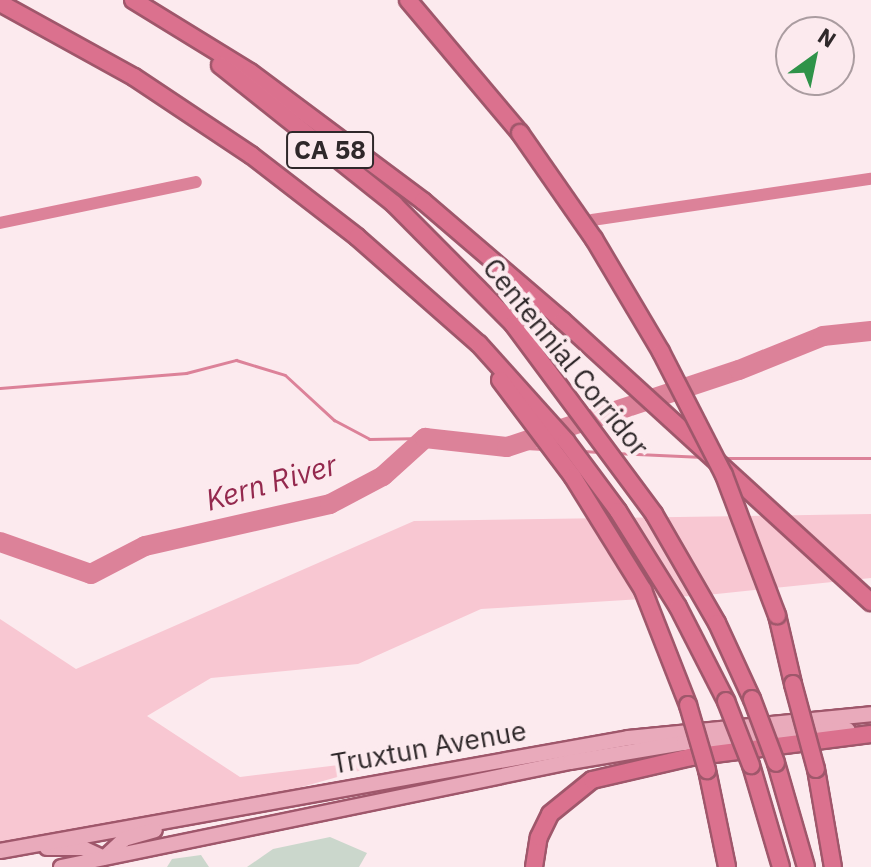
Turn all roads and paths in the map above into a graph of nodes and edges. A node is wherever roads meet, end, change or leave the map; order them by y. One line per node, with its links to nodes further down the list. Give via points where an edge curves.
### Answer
1 (127, 0): 19 (highway, Centennial Corridor / CA 58, bridge, via 246,84 354,170 513,324 626,471 708,605 776,763)
2 (133, 0): 6 (highway, bridge, via 218,51 343,139 563,321)
3 (408, 0): 20 (highway, bridge, via 520,133 594,239 661,352 724,475 777,615 816,769)
4 (2, 4): 5 (highway, via 220,133 382,257)
5 (457, 327): 17 (highway, bridge, via 553,449 651,608 688,705); 18 (highway, Centennial Corridor, bridge, via 566,441 678,607 726,701)
6 (871, 602)
7 (871, 714): 9 (main road, Truxtun Avenue, via 628,738)
8 (871, 731): 11 (main road, Truxtun Avenue, via 643,749); 16 (highway, via 691,757 592,780 550,814)
9 (386, 781): 10 (main road, Truxtun Avenue); 11 (main road, via 377,789 313,802)
10 (201, 816): 12 (main road, Truxtun Avenue); 14 (main road, via 124,839)
11 (291, 821): 14 (main road, Truxtun Avenue)
12 (20, 847): 13 (main road, Truxtun Avenue); 14 (main road, via 83,848)
13 (0, 851)
14 (104, 858): 15 (main road, Truxtun Avenue)
15 (61, 867)
16 (534, 867)
17 (727, 867)
18 (781, 867)
19 (806, 867)
20 (833, 867)

